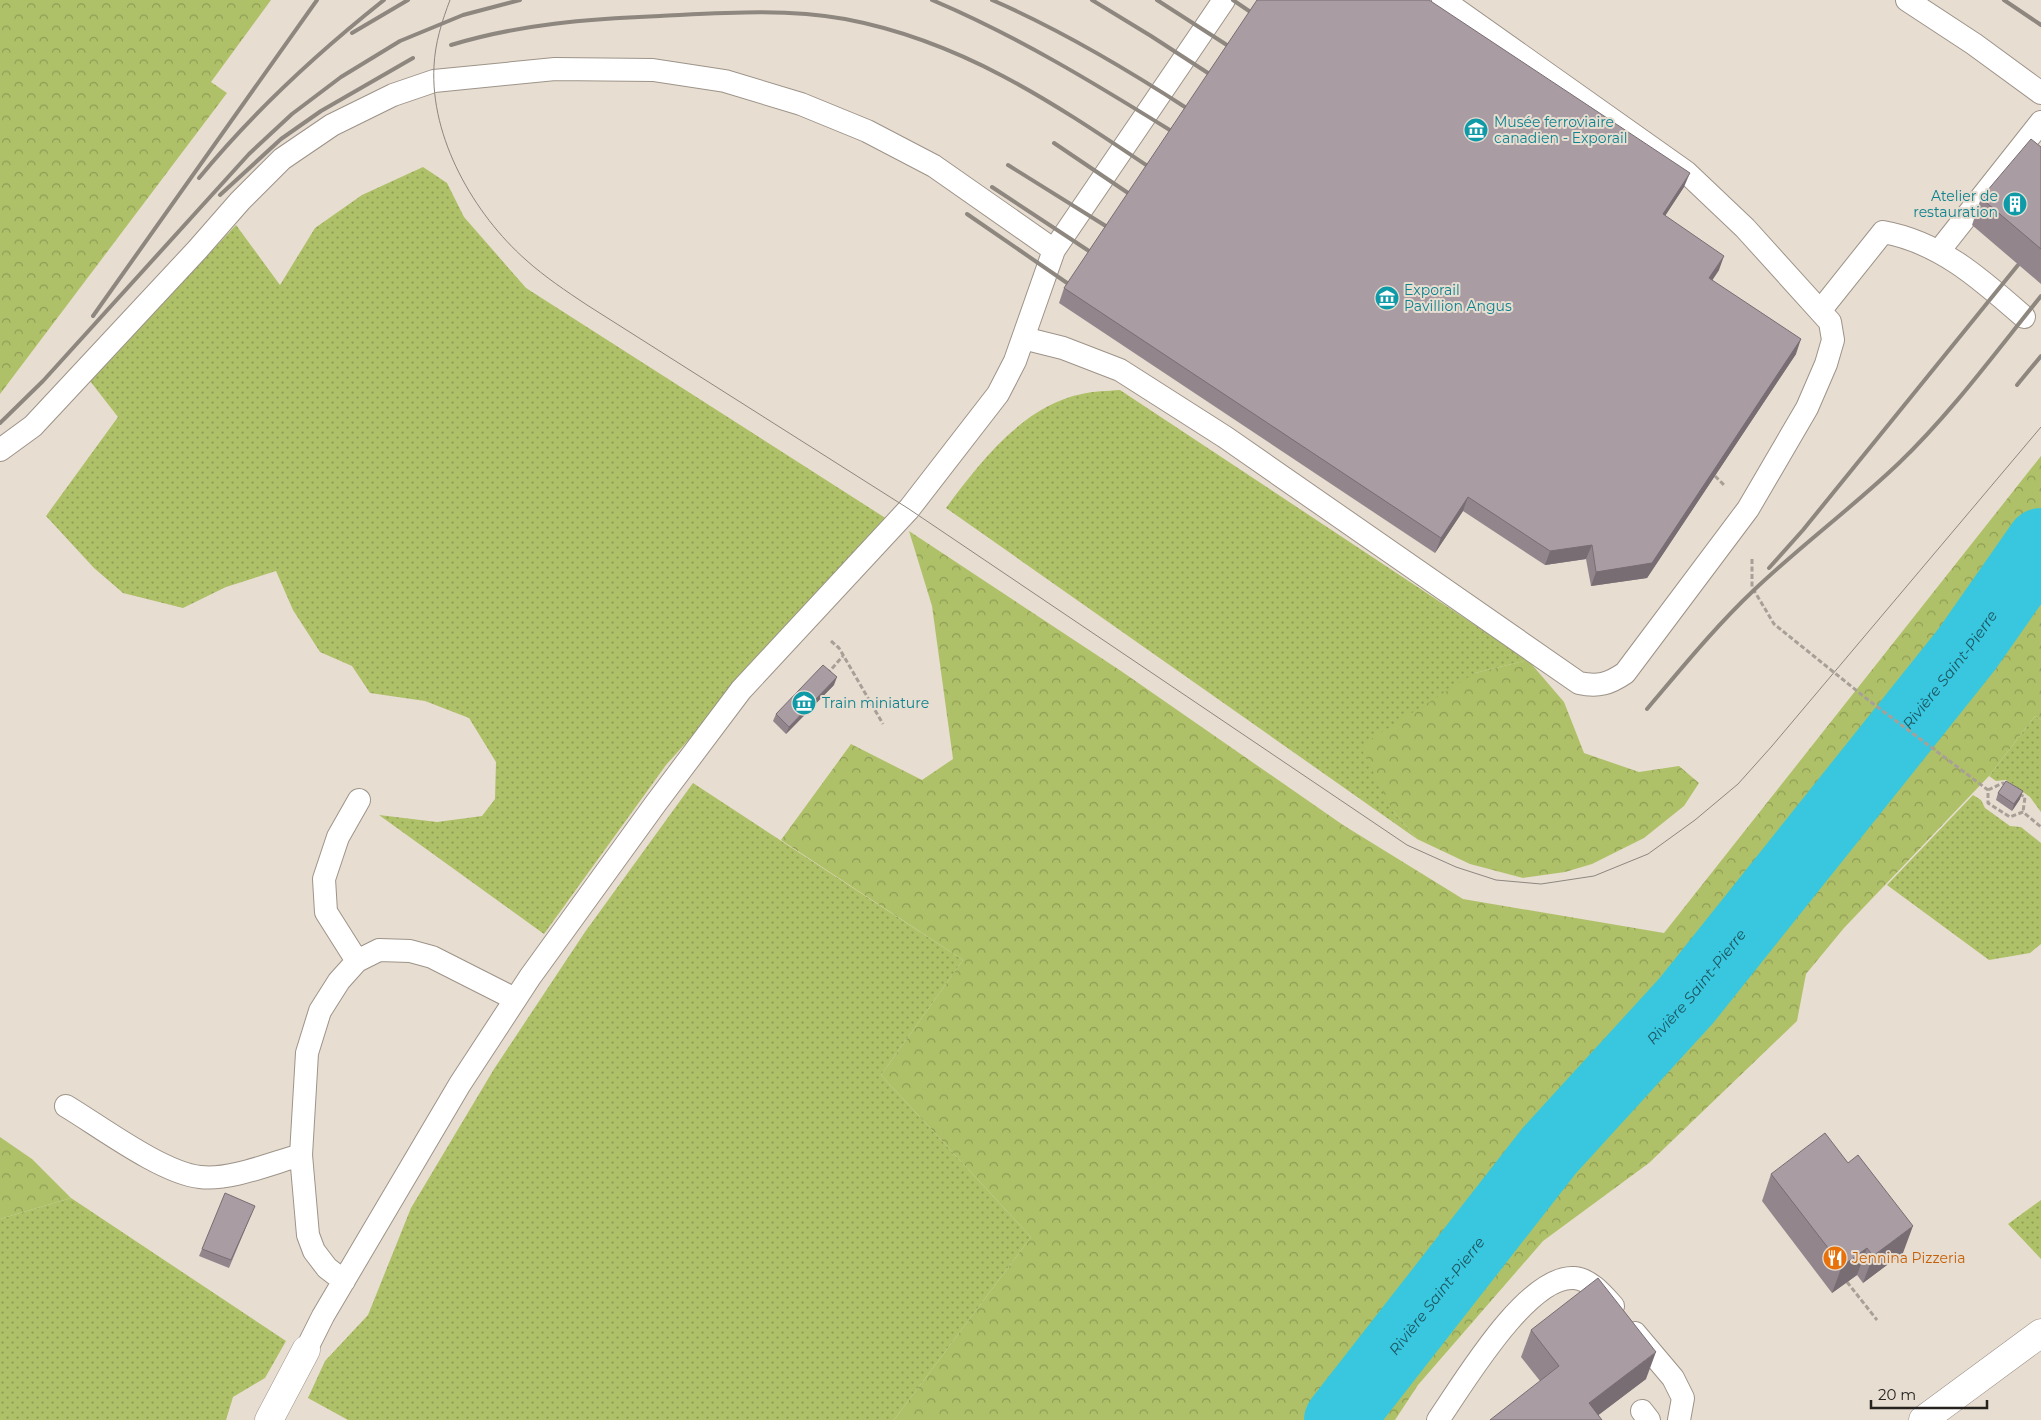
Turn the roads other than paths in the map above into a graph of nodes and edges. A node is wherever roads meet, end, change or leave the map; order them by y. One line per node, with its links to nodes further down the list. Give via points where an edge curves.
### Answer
1 (1224, 0): 6 (lane)
2 (1443, 0): 8 (lane, via 1686,172 1745,228)
3 (1907, 0): 4 (lane)
4 (2041, 93)
5 (2041, 122): 7 (lane)
6 (1054, 250): 10 (lane); 11 (lane, via 934,166 867,131 801,104 725,81 653,70 555,69 434,82 393,95 332,125 282,159 33,426)
7 (1939, 251): 8 (lane, via 1903,236 1883,232); 9 (lane, via 1983,281)
8 (1820, 311): 10 (lane, via 1830,322 1833,340 1826,364 1807,408 1748,509 1625,673 1612,682 1594,686 1579,683 1233,443 1120,370 1095,359)
9 (2024, 317)
10 (1024, 338): 14 (lane, via 998,394 967,436 909,509 740,690)
11 (0, 450)
12 (359, 800): 13 (lane, via 338,837 324,879 326,912)
13 (357, 961): 14 (lane, via 379,950 410,951 432,957); 16 (lane, via 339,981 320,1011 306,1053)
14 (515, 999): 17 (lane, via 460,1084)
15 (66, 1106): 16 (lane, via 169,1169 201,1178 226,1176)
16 (300, 1155): 17 (lane, via 308,1235 314,1251)
17 (344, 1280): 19 (lane)
18 (2041, 1333): 23 (main road)
19 (306, 1350): 20 (main road)
20 (269, 1420)
21 (1438, 1420): 22 (lane, via 1509,1319 1555,1280 1575,1278 1591,1284 1602,1294 1673,1378 1683,1398)
22 (1678, 1420)
23 (1923, 1420)

